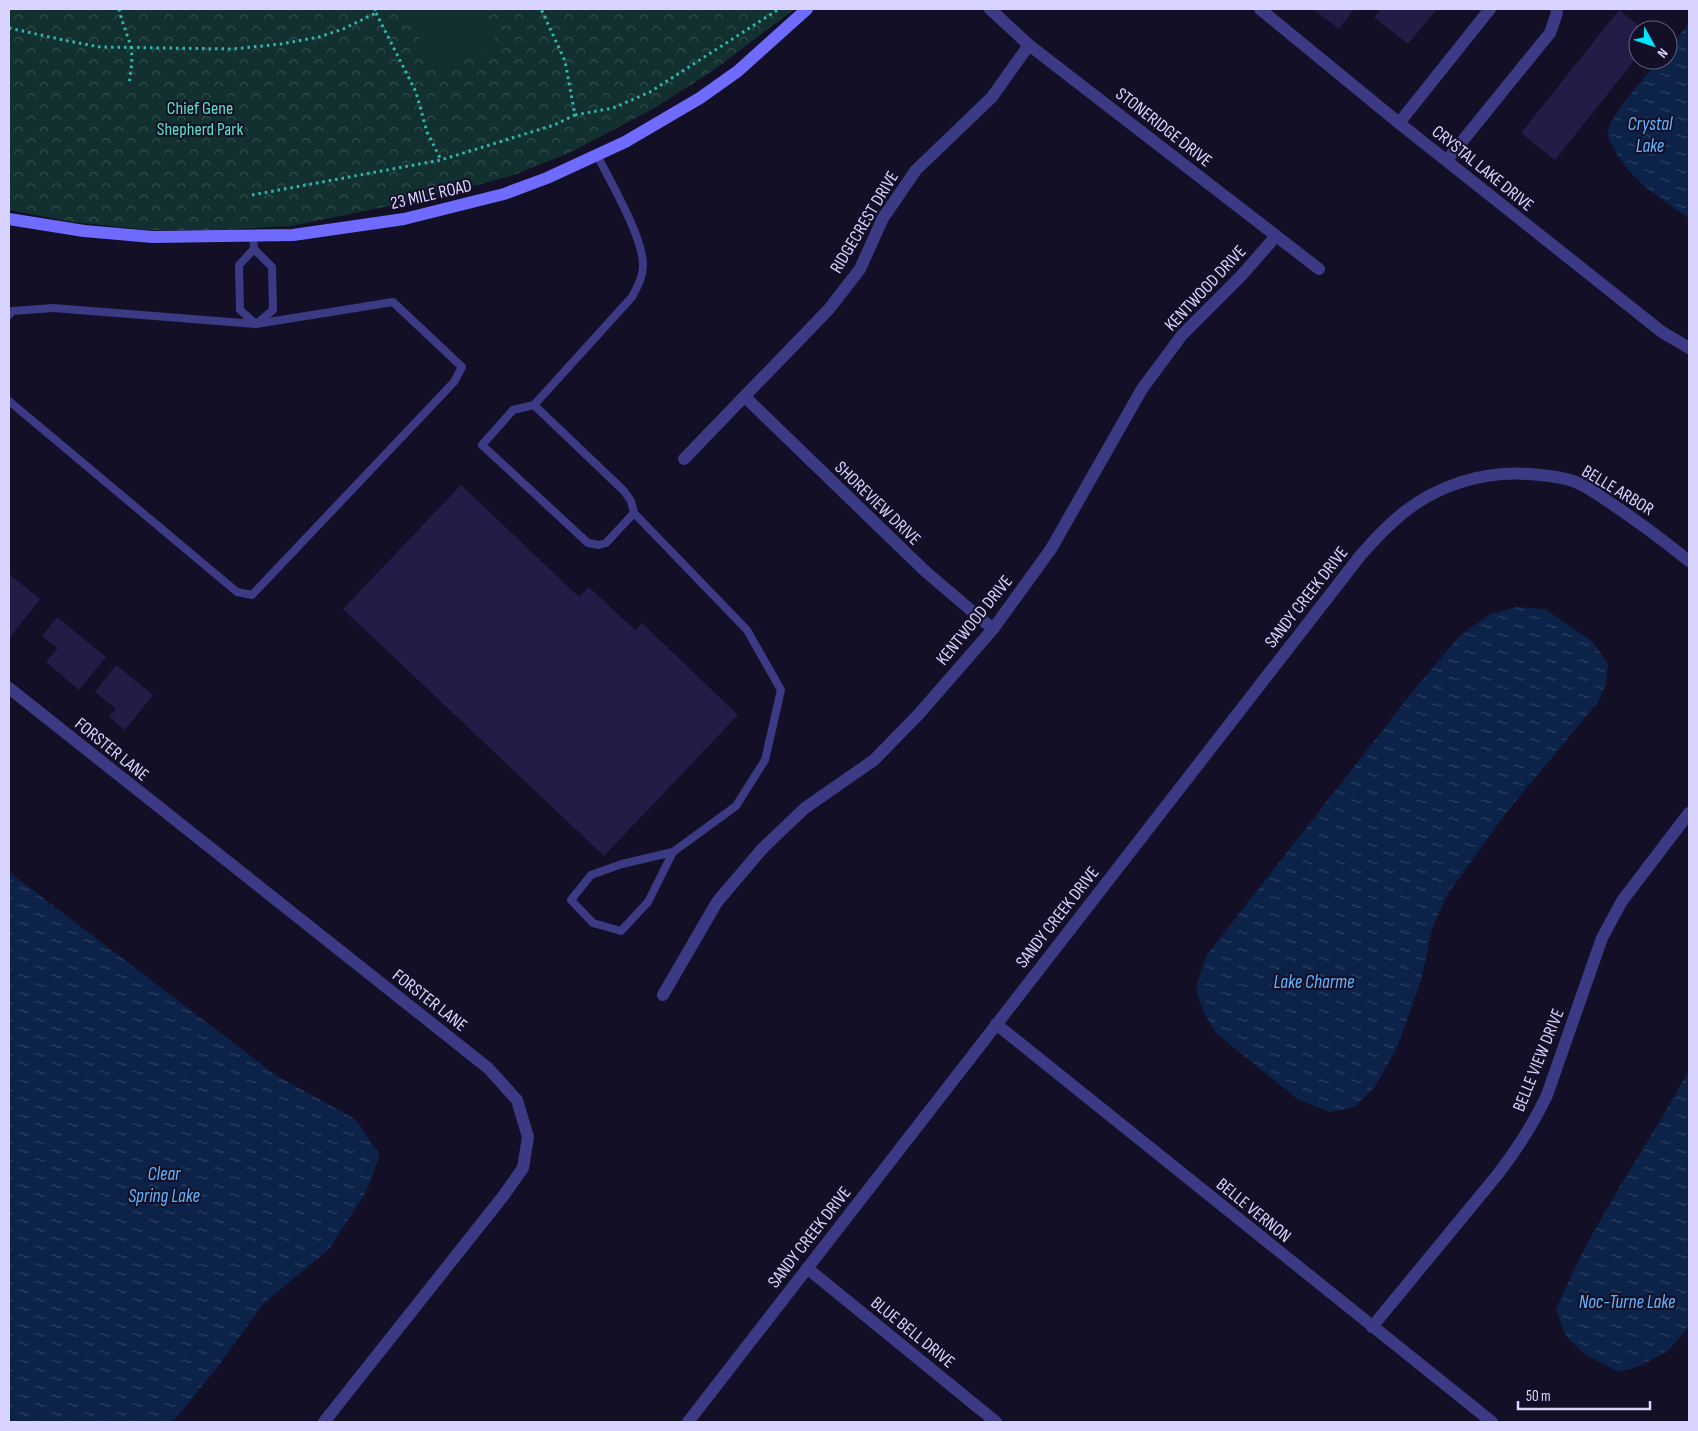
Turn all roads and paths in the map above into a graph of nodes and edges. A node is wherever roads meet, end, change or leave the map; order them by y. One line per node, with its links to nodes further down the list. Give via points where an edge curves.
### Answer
1 (120, 9): 13 (path)
2 (375, 9): 10 (path)
3 (541, 9): 15 (path, via 565,61)
4 (779, 9): 15 (path, via 650,92 613,108)
5 (807, 9): 17 (main road, 23 MILE ROAD, via 738,71 700,98 625,142)
6 (990, 9): 12 (street, STONERIDGE DRIVE)
7 (1260, 9): 16 (street, CRYSTAL LAKE DRIVE)
8 (1490, 9): 16 (street)
9 (1556, 9): 19 (street, via 1550,33)
10 (376, 13): 13 (path, via 344,29 282,44 233,49); 18 (path, via 416,92 427,132)
11 (9, 28): 13 (path, via 68,42)
12 (1029, 45): 22 (street, STONERIDGE DRIVE); 28 (street, RIDGECREST DRIVE, via 992,97 916,170 883,218 860,269 829,309)
13 (131, 48): 14 (path)
14 (129, 83)
15 (575, 114): 18 (path, via 554,125)
16 (1399, 123): 19 (street, CRYSTAL LAKE DRIVE)
17 (596, 155): 23 (main road, 23 MILE ROAD, via 504,194 404,219); 30 (lane, via 641,246 641,279 632,297)
18 (441, 160): 20 (path)
19 (1447, 160): 27 (street, CRYSTAL LAKE DRIVE, via 1662,332)
20 (252, 195)
21 (9, 219): 23 (main road, 23 MILE ROAD, via 84,231)
22 (1276, 236): 24 (street, STONERIDGE DRIVE); 35 (street, KENTWOOD DRIVE, via 1182,335 1142,389 1051,548)
23 (254, 242): 26 (lane, via 239,265 239,289 240,310); 26 (lane, via 272,267 273,286 273,310)
24 (1319, 269)
25 (9, 315): 26 (lane, via 12,311 53,308)
26 (256, 324): 29 (lane, via 393,302 462,367 454,382 252,595 238,592)
27 (1689, 348)
28 (745, 397): 31 (street, RIDGECREST DRIVE); 35 (street, SHOREVIEW DRIVE, via 918,565)
29 (9, 401)
30 (534, 405): 33 (lane, via 624,491 632,501); 33 (lane, via 513,410 482,445 588,543 606,543)
31 (684, 459)
32 (1488, 474): 34 (street, BELLE ARBOR, via 1516,473 1574,481 1649,529); 40 (street, SANDY CREEK DRIVE, via 1458,483 1410,508 1360,556)
33 (634, 513): 38 (lane, via 747,630 780,690 765,760 736,806)
34 (1689, 561)
35 (993, 629): 39 (street, KENTWOOD DRIVE, via 874,760 805,808 763,848 717,902)
36 (9, 688): 43 (street, FORSTER LANE, via 488,1068 517,1100 528,1137 523,1168)
37 (1689, 814): 42 (street, BELLE VIEW DRIVE, via 1622,901 1602,938 1547,1095 1518,1148)
38 (673, 852): 38 (lane, via 591,875 571,900 593,923 621,931 648,902)
39 (663, 995)
40 (996, 1024): 41 (street, SANDY CREEK DRIVE); 42 (street, BELLE VERNON)
41 (807, 1268): 44 (street, SANDY CREEK DRIVE); 45 (street, BLUE BELL DRIVE)
42 (1372, 1327): 46 (street, BELLE VERNON)
43 (324, 1422)
44 (688, 1422)
45 (996, 1422)
46 (1492, 1422)

